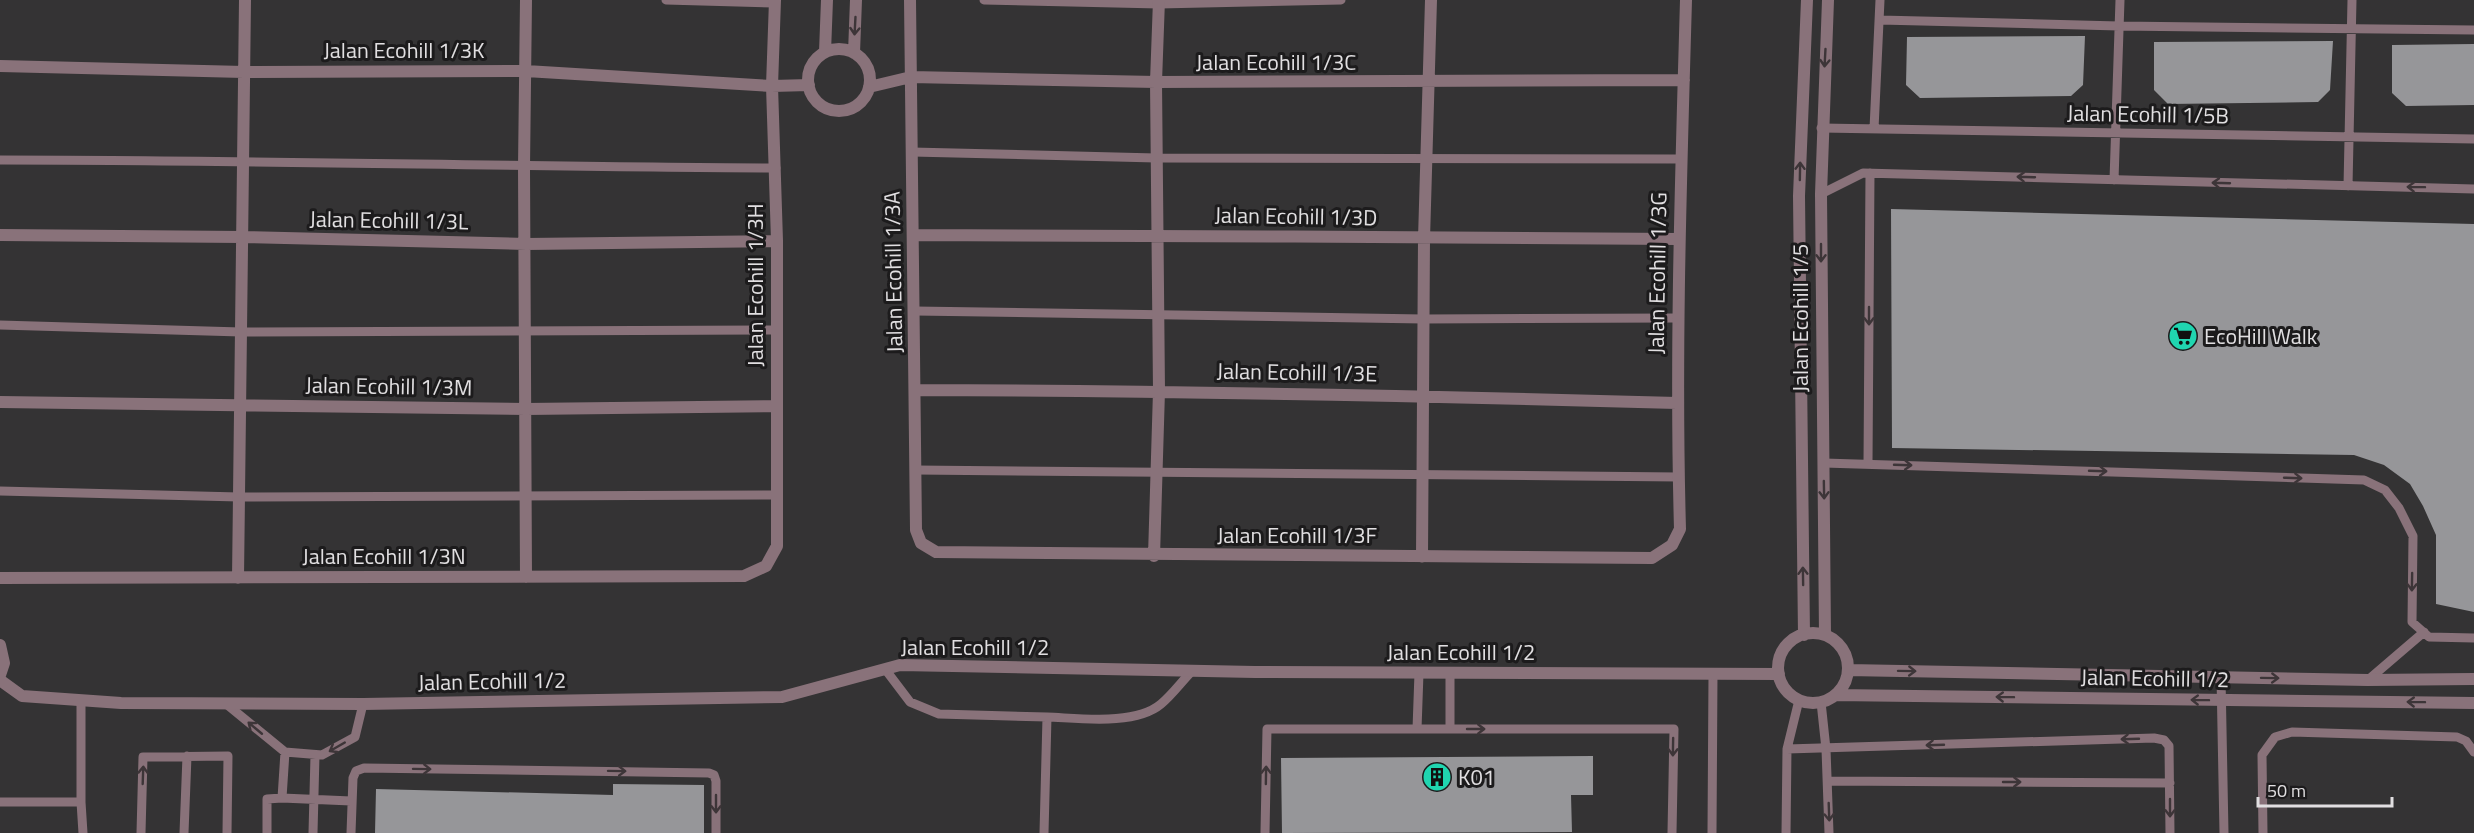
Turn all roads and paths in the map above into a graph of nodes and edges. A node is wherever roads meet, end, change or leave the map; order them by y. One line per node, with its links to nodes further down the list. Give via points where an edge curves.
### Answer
1 (245, 0): 26 (street)
2 (526, 0): 25 (street)
3 (666, 0): 16 (lane)
4 (827, 0): 22 (street)
5 (856, 0): 23 (street, one-way to 23)
6 (910, 0): 27 (street, Jalan Ecohill 1/3A)
7 (984, 0): 17 (lane)
8 (1341, 0): 17 (lane)
9 (1431, 0): 30 (street)
10 (1686, 0): 28 (street, Jalan Ecohill 1/3G)
11 (1807, 0): 95 (street, one-way to 11, via 1799,196)
12 (1828, 0): 34 (street, Jalan Ecohill 1/5, one-way to 34)
13 (1880, 0): 18 (lane)
14 (2120, 0): 19 (lane)
15 (2352, 0): 20 (lane)
16 (775, 1): 32 (street, Jalan Ecohill 1/3H)
17 (1159, 2): 29 (street)
18 (1880, 20): 19 (lane); 35 (lane)
19 (2119, 26): 20 (lane); 36 (lane)
20 (2351, 30): 21 (lane); 37 (lane)
21 (2474, 30)
22 (825, 52): 23 (street, via 835,49); 31 (street, via 811,66)
23 (854, 53): 33 (street, via 867,68)
24 (0, 66): 26 (street, Jalan Ecohill 1/3K)
25 (526, 71): 26 (street, Jalan Ecohill 1/3K); 32 (street, Jalan Ecohill 1/3K); 45 (street)
26 (244, 72): 44 (street)
27 (910, 76): 29 (street, Jalan Ecohill 1/3C); 33 (street, Jalan Ecohill 1/3C); 39 (street, Jalan Ecohill 1/3A)
28 (1684, 80): 30 (street, Jalan Ecohill 1/3C); 42 (street, Jalan Ecohill 1/3G)
29 (1156, 82): 30 (street, Jalan Ecohill 1/3C); 40 (street)
30 (1429, 83): 41 (street)
31 (809, 85): 32 (street, Jalan Ecohill 1/3K); 33 (street, via 825,107 843,110 860,103)
32 (772, 86): 46 (street, Jalan Ecohill 1/3H)
33 (869, 87)
34 (1821, 128): 35 (lane, Jalan Ecohill 1/5B); 51 (street, Jalan Ecohill 1/5)
35 (1874, 129): 36 (lane, Jalan Ecohill 1/5B)
36 (2116, 133): 37 (lane, Jalan Ecohill 1/5B); 48 (lane)
37 (2349, 136): 38 (lane, Jalan Ecohill 1/5B); 49 (lane)
38 (2474, 139)
39 (912, 152): 40 (lane); 53 (street, Jalan Ecohill 1/3A)
40 (1156, 158): 41 (lane); 52 (street)
41 (1427, 159): 42 (lane); 56 (street)
42 (1681, 159): 57 (street, Jalan Ecohill 1/3G)
43 (0, 160): 44 (lane)
44 (243, 160): 45 (lane); 55 (street)
45 (524, 167): 46 (lane); 59 (street)
46 (776, 168): 58 (street, Jalan Ecohill 1/3H)
47 (1870, 173): 48 (lane, one-way to 47); 51 (lane); 77 (lane, one-way to 77)
48 (2114, 180): 49 (lane, one-way to 48)
49 (2348, 186): 50 (lane, one-way to 49)
50 (2474, 189)
51 (1821, 194): 76 (street, Jalan Ecohill 1/5, one-way to 76)
52 (1157, 234): 53 (street, Jalan Ecohill 1/3D); 56 (street, Jalan Ecohill 1/3D); 61 (street)
53 (914, 235): 60 (street, Jalan Ecohill 1/3A)
54 (0, 236): 55 (street, Jalan Ecohill 1/3L)
55 (242, 237): 59 (street, Jalan Ecohill 1/3L); 66 (street)
56 (1424, 239): 57 (street, Jalan Ecohill 1/3D); 63 (street)
57 (1678, 239): 62 (street, Jalan Ecohill 1/3G)
58 (777, 241): 59 (street, Jalan Ecohill 1/3L); 65 (street, Jalan Ecohill 1/3H)
59 (526, 244): 67 (street)
60 (915, 312): 61 (lane); 68 (street, Jalan Ecohill 1/3A)
61 (1158, 314): 63 (lane); 69 (street)
62 (1677, 318): 63 (lane); 72 (street, Jalan Ecohill 1/3G)
63 (1423, 319): 70 (street)
64 (0, 325): 66 (lane)
65 (777, 330): 67 (lane); 74 (street, Jalan Ecohill 1/3H)
66 (241, 332): 67 (lane); 73 (street)
67 (526, 332): 75 (street)
68 (916, 390): 69 (street, Jalan Ecohill 1/3E); 78 (street, Jalan Ecohill 1/3A)
69 (1159, 391): 70 (street, Jalan Ecohill 1/3E); 79 (street)
70 (1422, 396): 72 (street, Jalan Ecohill 1/3E); 80 (street)
71 (0, 402): 73 (street, Jalan Ecohill 1/3M)
72 (1677, 403): 81 (street, Jalan Ecohill 1/3G)
73 (240, 405): 75 (street, Jalan Ecohill 1/3M); 84 (street)
74 (777, 406): 75 (street, Jalan Ecohill 1/3M); 83 (street, Jalan Ecohill 1/3H)
75 (526, 409): 85 (street)
76 (1824, 463): 77 (lane); 96 (street, Jalan Ecohill 1/5, one-way to 96)
77 (1868, 464): 94 (lane, one-way to 94, via 2364,480 2385,490 2413,536 2412,622)
78 (916, 470): 79 (lane); 86 (street, Jalan Ecohill 1/3A, via 916,530)
79 (1157, 470): 80 (lane); 88 (street)
80 (1422, 477): 81 (lane); 89 (street)
81 (1678, 477): 87 (street, Jalan Ecohill 1/3G, via 1680,529)
82 (0, 491): 84 (lane)
83 (777, 495): 85 (lane); 90 (street, Jalan Ecohill 1/3H, via 777,546)
84 (239, 497): 85 (lane); 93 (street)
85 (526, 497): 91 (street)
86 (921, 543): 88 (street, Jalan Ecohill 1/3F, via 936,552)
87 (1672, 545): 89 (street, Jalan Ecohill 1/3F, via 1652,558)
88 (1154, 556): 89 (street, Jalan Ecohill 1/3F)
89 (1422, 557)
90 (766, 566): 91 (street, Jalan Ecohill 1/3N, via 744,576)
91 (525, 577): 93 (street, Jalan Ecohill 1/3N)
92 (0, 578): 93 (street, Jalan Ecohill 1/3N)
93 (238, 578)
94 (2424, 632): 97 (lane, via 2429,637); 108 (lane)
95 (1804, 634): 96 (street); 105 (street, via 1781,654)
96 (1825, 635): 101 (street, via 1843,649)
97 (2474, 638)
98 (0, 645): 106 (street, via 4,663)
99 (885, 669): 100 (street, Jalan Ecohill 1/2, via 900,665); 117 (street, Jalan Ecohill 1/2, via 782,697); 118 (lane, via 910,702 939,714)
100 (1193, 670): 102 (street, Jalan Ecohill 1/2); 118 (lane, via 1160,706 1139,715)
101 (1848, 670): 107 (street, Jalan Ecohill 1/2, one-way to 107); 110 (street, via 1846,681)
102 (1419, 673): 103 (street, Jalan Ecohill 1/2); 119 (lane)
103 (1450, 673): 104 (street, Jalan Ecohill 1/2); 120 (lane)
104 (1713, 674): 105 (street, Jalan Ecohill 1/2); 145 (lane)
105 (1779, 674): 111 (street, via 1782,685)
106 (0, 677): 113 (street, Jalan Ecohill 1/2, via 22,696)
107 (2221, 677): 108 (street, Jalan Ecohill 1/2, one-way to 108); 112 (lane)
108 (2368, 680): 109 (street, Jalan Ecohill 1/2)
109 (2474, 680)
110 (1835, 695): 112 (street, Jalan Ecohill 1/2, one-way to 110); 114 (street)
111 (1799, 700): 114 (street); 122 (lane)
112 (2221, 700): 115 (street, Jalan Ecohill 1/2, one-way to 112); 149 (lane)
113 (81, 701): 116 (street, Jalan Ecohill 1/2); 133 (lane)
114 (1821, 702): 121 (lane)
115 (2474, 703)
116 (225, 704): 117 (street, Jalan Ecohill 1/2); 123 (lane, one-way to 116)
117 (363, 704): 125 (lane, one-way to 125, via 355,737)
118 (1047, 717): 142 (lane)
119 (1417, 729): 120 (lane); 143 (lane, one-way to 119, via 1267,729)
120 (1450, 729): 144 (lane, one-way to 144, via 1674,729)
121 (1826, 748): 122 (lane); 127 (lane); 128 (lane, one-way to 121, via 2169,746 2154,738)
122 (1787, 749): 146 (lane)
123 (285, 752): 125 (lane); 129 (lane)
124 (2474, 752): 150 (lane, via 2457,736 2292,732 2275,737 2262,755)
125 (315, 755): 130 (lane)
126 (187, 756): 135 (lane, one-way to 126, via 143,757); 136 (lane); 137 (lane, via 228,756)
127 (1828, 781): 128 (lane, one-way to 128); 147 (lane, one-way to 147)
128 (2170, 783): 148 (lane, one-way to 148)
129 (282, 798): 130 (lane); 138 (lane, via 267,799)
130 (313, 800): 131 (lane); 139 (lane)
131 (351, 801): 140 (lane); 141 (lane, one-way to 141, via 353,778 356,771 364,768 709,773 716,781)
132 (0, 802): 133 (lane)
133 (81, 802): 134 (lane)
134 (83, 833)
135 (141, 833)
136 (184, 833)
137 (227, 833)
138 (267, 833)
139 (313, 833)
140 (351, 833)
141 (716, 833)
142 (1044, 833)
143 (1265, 833)
144 (1672, 833)
145 (1712, 833)
146 (1785, 833)
147 (1829, 833)
148 (2170, 833)
149 (2224, 833)
150 (2263, 833)

